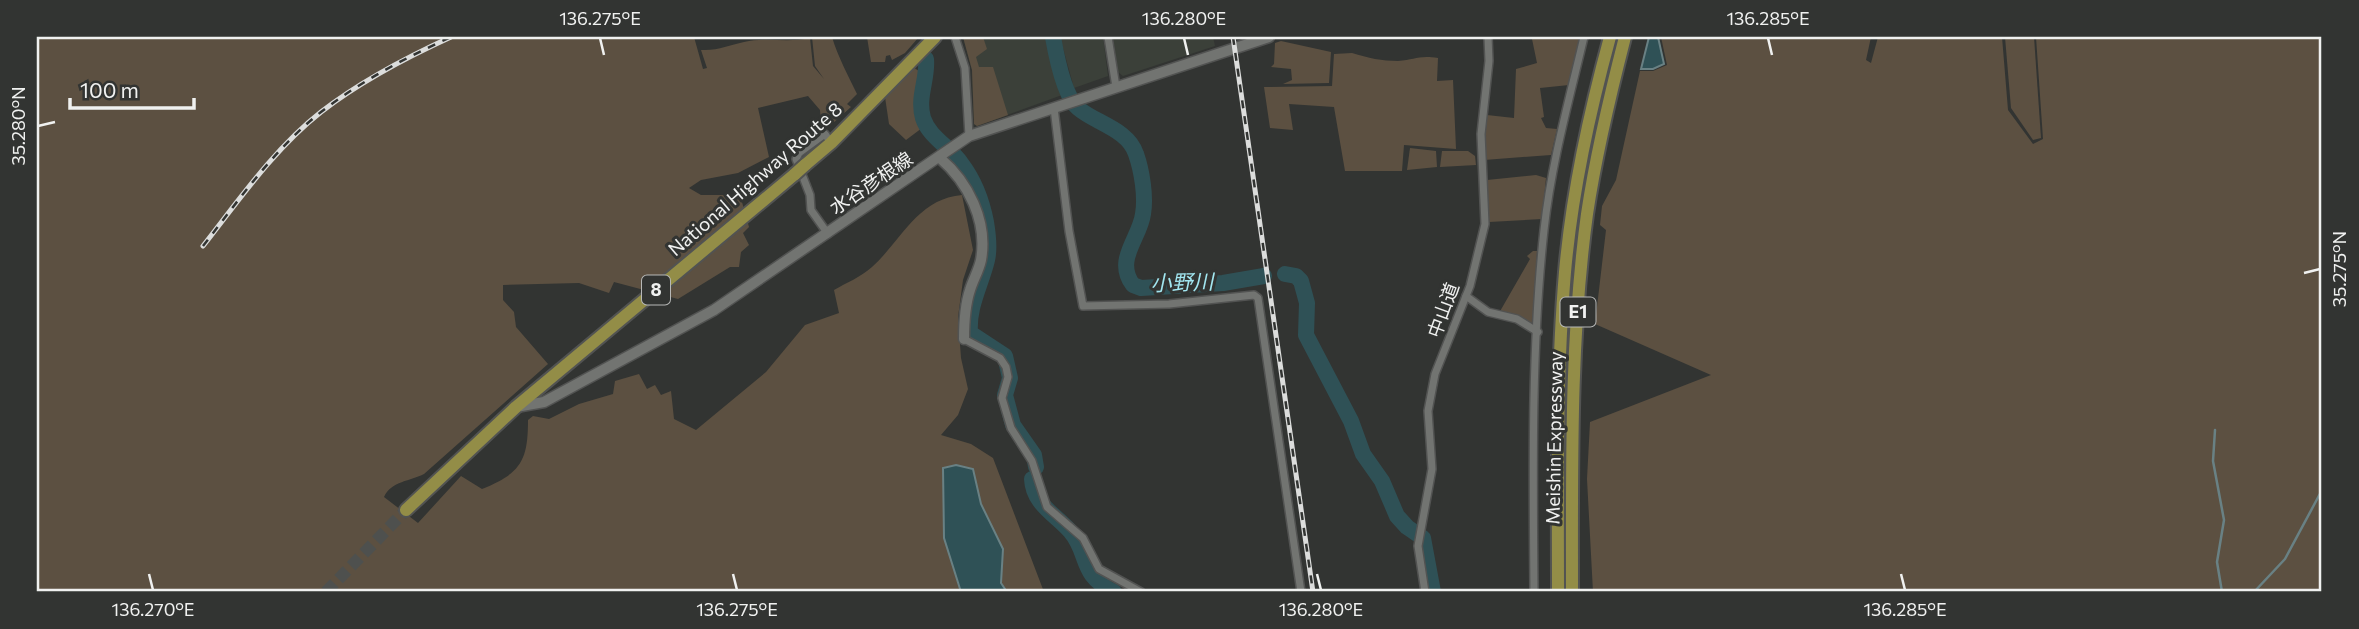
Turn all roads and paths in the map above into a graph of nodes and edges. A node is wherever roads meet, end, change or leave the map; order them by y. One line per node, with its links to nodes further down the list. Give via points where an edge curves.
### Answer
1 (935, 37): 12 (highway, National Highway Route 8 / 8)
2 (955, 37): 11 (street, via 965,68)
3 (1108, 37): 9 (street)
4 (1488, 37): 15 (street, 中山道, via 1481,134 1485,224)
5 (1584, 37): 16 (street, via 1561,130 1544,229)
6 (1610, 37): 24 (highway, Meishin Expressway / E1, via 1581,158 1565,271)
7 (1625, 37): 25 (highway, Meishin Expressway / E1, via 1597,160 1580,274 1574,355)
8 (1262, 38): 9 (main road, 水谷彦根線)
9 (1116, 87): 10 (main road, 水谷彦根線)
10 (1054, 108): 11 (main road, 水谷彦根線); 21 (street, via 1083,306 1258,298)
11 (969, 136): 13 (main road, 水谷彦根線)
12 (831, 143): 14 (street, via 825,134 796,159 811,210); 18 (highway, National Highway Route 8 / 8)
13 (946, 153): 14 (main road, 水谷彦根線); 17 (main road, via 969,192 980,234 982,257 969,291)
14 (828, 234): 18 (main road, 水谷彦根線, via 714,310 544,402)
15 (1466, 296): 16 (street, via 1488,312 1517,319); 22 (street, 中山道, via 1435,374 1429,411 1432,469 1418,560)
16 (1538, 331): 23 (street)
17 (964, 339): 20 (street, via 1000,358 1006,367 1002,398 1011,428 1032,461 1047,507 1083,538 1099,569)
18 (516, 407): 19 (highway, National Highway Route 8 / 8)
19 (406, 510)
20 (1141, 592)
21 (1301, 592)
22 (1425, 592)
23 (1534, 592)
24 (1558, 592)
25 (1572, 592)

